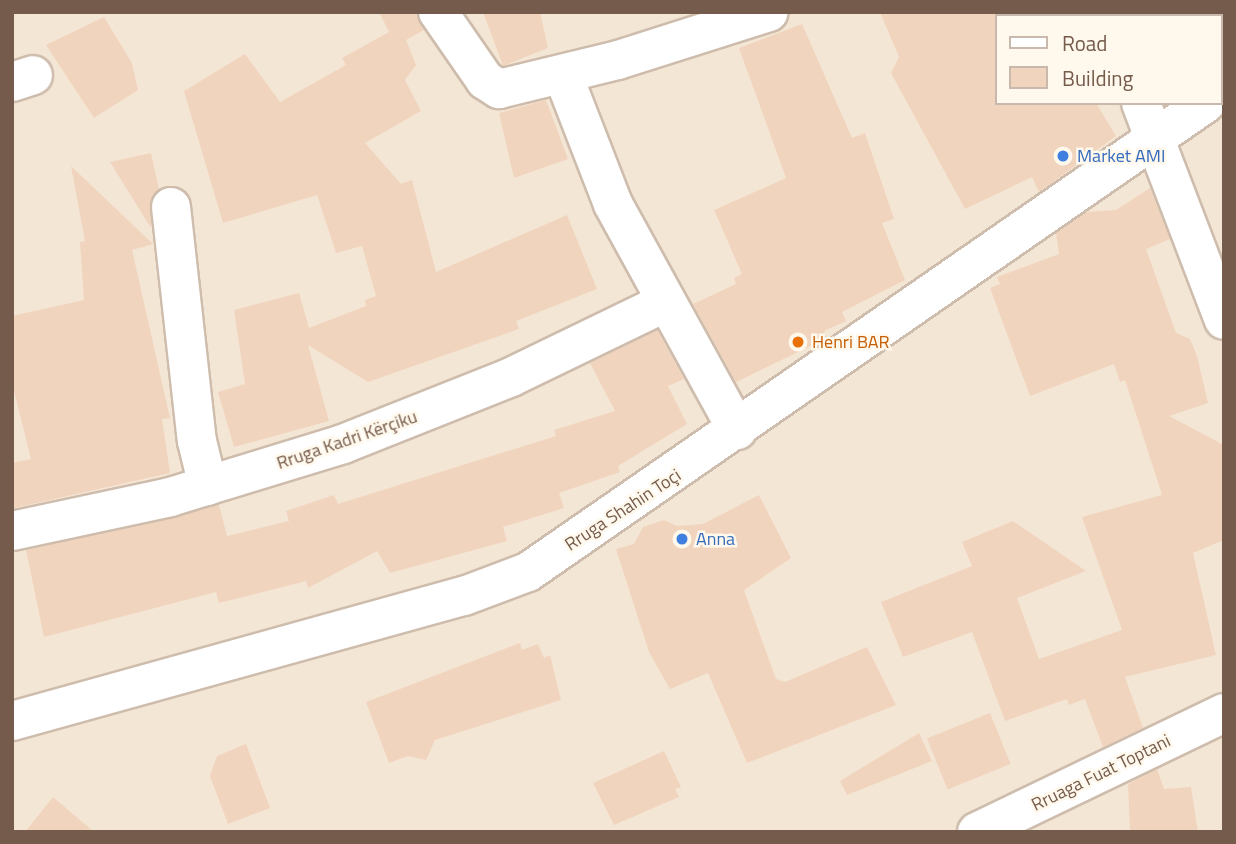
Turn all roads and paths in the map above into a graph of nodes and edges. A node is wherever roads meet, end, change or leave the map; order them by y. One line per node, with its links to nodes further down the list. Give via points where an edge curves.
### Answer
1 (438, 12): 3 (street, via 494,88)
2 (769, 12): 3 (street)
3 (563, 75): 7 (street, via 599,174)
4 (1199, 105): 5 (street, Rruga Shahin Toçi)
5 (1148, 120): 8 (street); 9 (street, Rruga Shahin Toçi)
6 (171, 207): 10 (street, via 197,441)
7 (666, 302): 9 (street); 10 (street, Rruga Kadri Kërçiku, via 444,405)
8 (1224, 320)
9 (737, 430): 13 (street, Rruga Shahin Toçi, via 528,572 464,596)
10 (208, 486): 11 (street, Rruga Kadri Kërçiku)
11 (12, 531)
12 (1224, 713): 14 (street, Rruaga Fuat Toptani)
13 (12, 721)
14 (977, 832)

